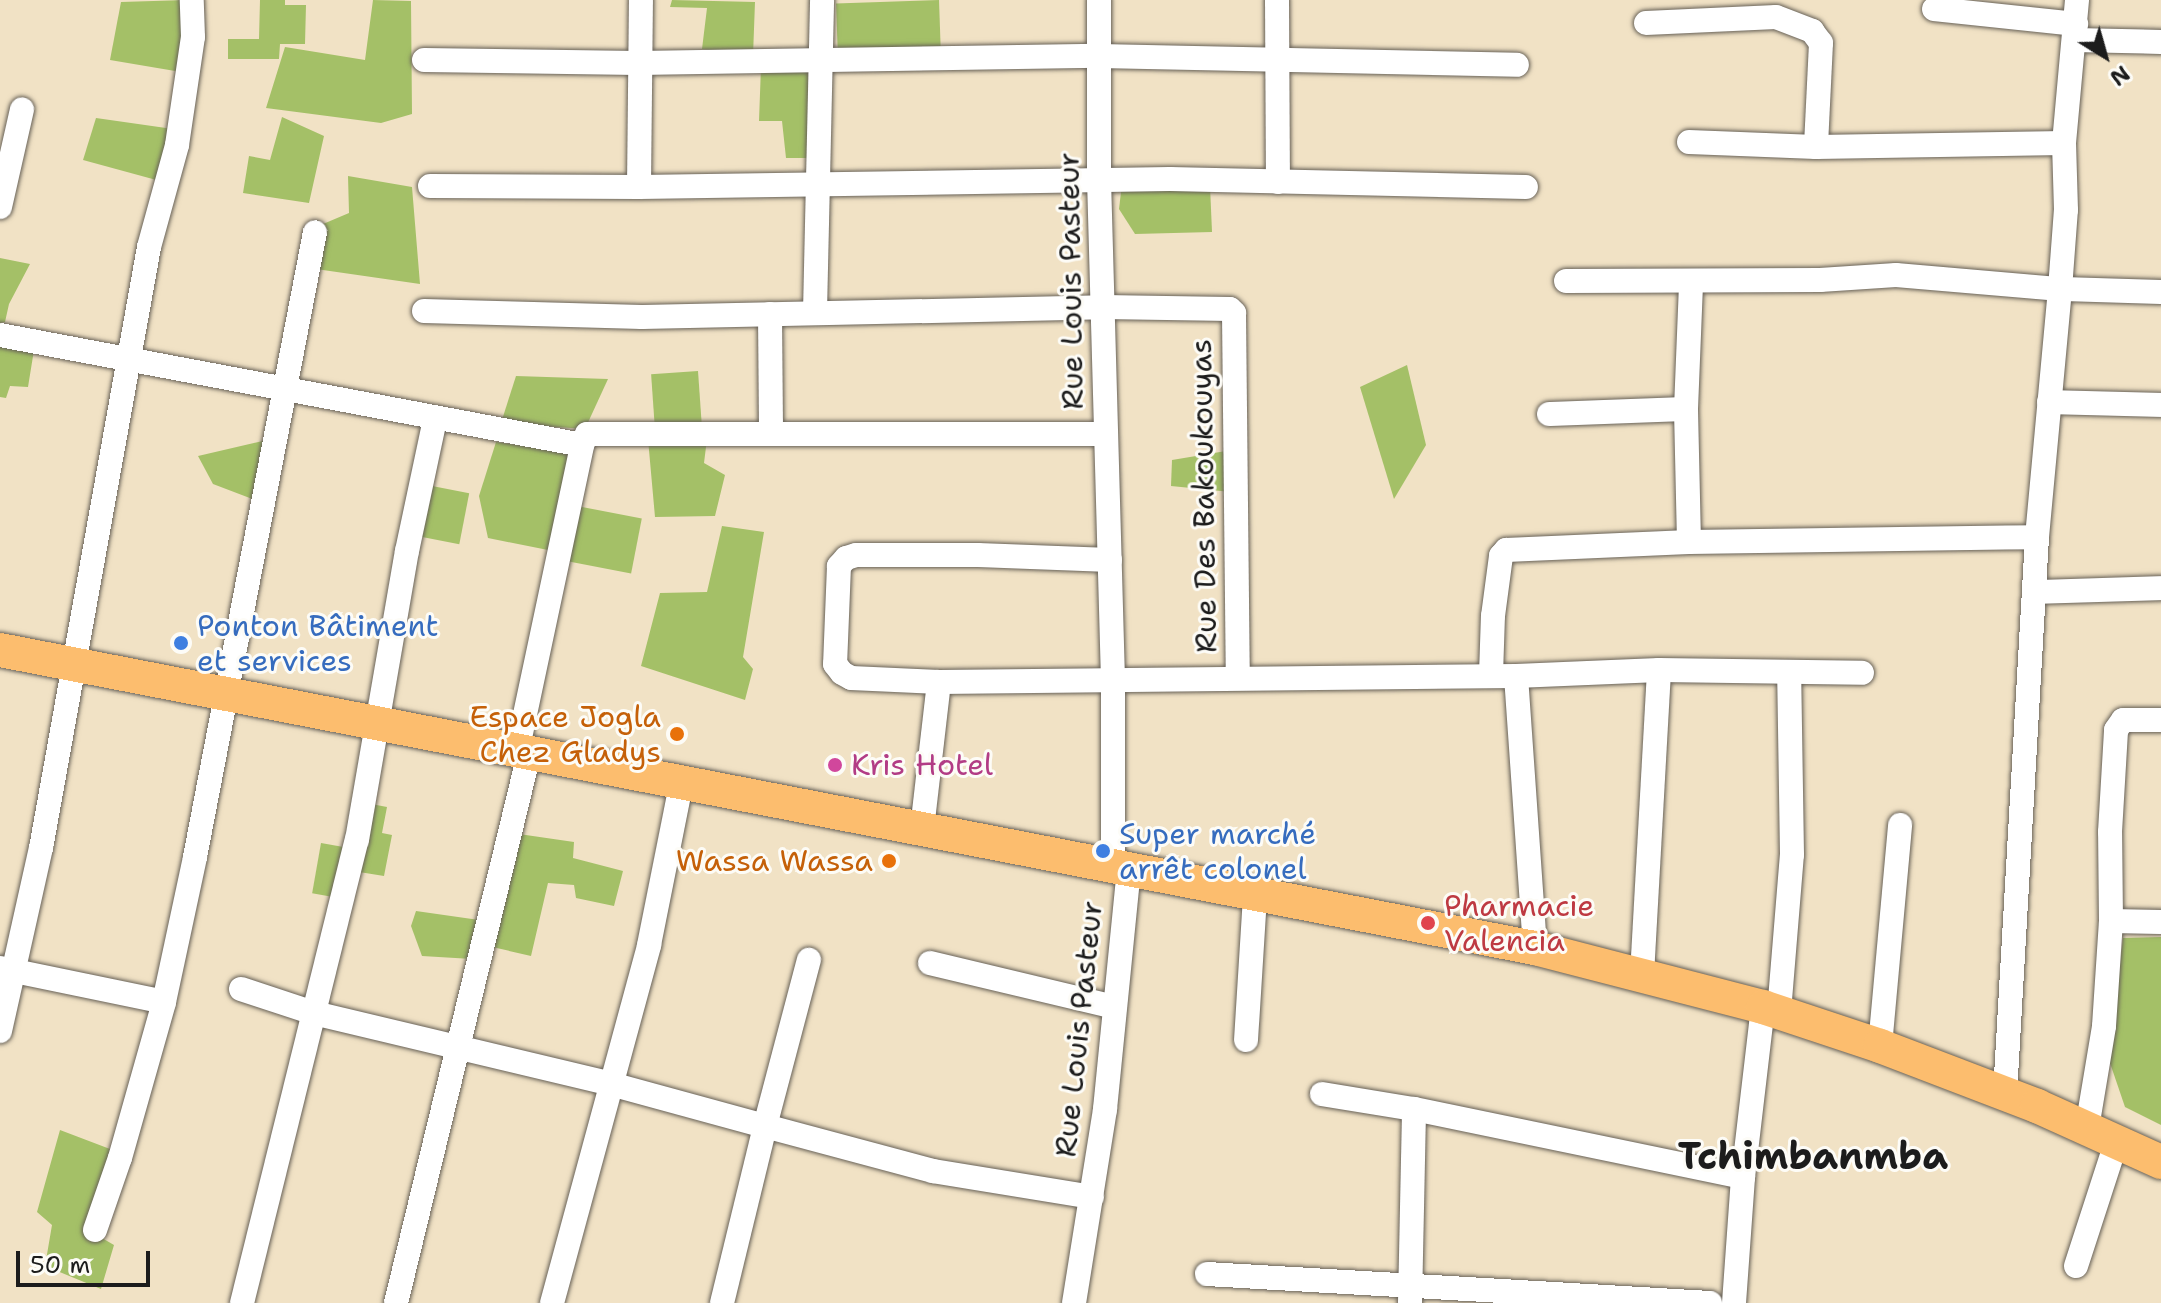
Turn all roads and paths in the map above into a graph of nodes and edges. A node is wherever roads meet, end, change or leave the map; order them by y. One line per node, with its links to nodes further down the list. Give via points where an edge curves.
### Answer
1 (192, 0): 37 (street, via 193,37 177,145 149,247)
2 (641, 0): 14 (street)
3 (822, 0): 13 (street)
4 (1099, 0): 10 (street, Rue Louis Pasteur)
5 (1277, 0): 12 (street)
6 (1934, 9): 7 (street)
7 (2076, 22): 9 (street); 18 (street)
8 (1646, 23): 19 (street, via 1776,17 1812,31 1821,43)
9 (2161, 42)
10 (1099, 56): 12 (street); 13 (street); 20 (street, Rue Louis Pasteur)
11 (424, 60): 14 (street)
12 (1275, 60): 15 (street); 21 (street)
13 (822, 61): 14 (street); 22 (street)
14 (638, 63): 24 (street)
15 (1517, 65)
16 (22, 109): 26 (street)
17 (1689, 142): 19 (street)
18 (2064, 143): 19 (street); 30 (street)
19 (1816, 147)
20 (1099, 179): 21 (street); 22 (street); 32 (street, Rue Louis Pasteur)
21 (1278, 182): 25 (street)
22 (817, 185): 24 (street); 34 (street)
23 (430, 186): 24 (street)
24 (639, 187)
25 (1526, 187)
26 (0, 207)
27 (315, 232): 38 (street)
28 (1566, 281): 29 (street)
29 (1691, 282): 30 (street, via 1896,275); 41 (street)
30 (2060, 289): 31 (street); 39 (street)
31 (2161, 292)
32 (1103, 307): 34 (street); 45 (street, Rue Louis Pasteur); 59 (street, Rue Des Bakoukouyas, via 1234,313)
33 (424, 311): 35 (street, via 642,317)
34 (815, 312): 35 (street)
35 (770, 314): 44 (street)
36 (0, 335): 37 (street)
37 (128, 361): 38 (street); 53 (street)
38 (286, 392): 43 (street); 62 (street)
39 (2049, 402): 40 (street); 47 (street)
40 (2161, 405)
41 (1686, 409): 42 (street); 48 (street)
42 (1549, 414)
43 (435, 419): 46 (street); 64 (street)
44 (771, 432): 45 (street); 46 (street, via 593,433)
45 (1106, 434): 49 (street, Rue Louis Pasteur)
46 (582, 445): 65 (street)
47 (2037, 537): 48 (street); 51 (street)
48 (1689, 542): 57 (street, via 1506,550 1493,616)
49 (1110, 560): 60 (street, Rue Louis Pasteur); 61 (street, via 846,558 839,566 835,664 851,678)
50 (2161, 588): 51 (street)
51 (2036, 592): 89 (street)
52 (0, 650): 53 (highway)
53 (74, 665): 62 (highway); 76 (street, via 41,848)
54 (1659, 670): 56 (street); 58 (street); 77 (street)
55 (1862, 673): 56 (street)
56 (1789, 674): 81 (street, via 1792,855)
57 (1491, 675): 58 (street); 59 (street)
58 (1516, 676): 73 (street)
59 (1238, 678): 60 (street)
60 (1113, 681): 61 (street); 69 (street, Rue Louis Pasteur)
61 (939, 682): 68 (street)
62 (226, 694): 64 (highway); 79 (street)
63 (2161, 720): 71 (street, via 2123,720 2116,730)
64 (377, 724): 65 (highway); 82 (street, via 357,840)
65 (523, 753): 66 (highway); 86 (street)
66 (682, 780): 68 (highway); 87 (street, via 651,934)
67 (1900, 825): 85 (street)
68 (922, 829): 69 (highway)
69 (1121, 867): 70 (highway); 80 (street, Rue Louis Pasteur)
70 (1255, 895): 73 (highway); 84 (street)
71 (2111, 921): 72 (street); 92 (street)
72 (2161, 922)
73 (1535, 948): 77 (highway)
74 (809, 960): 91 (street)
75 (930, 963): 80 (street)
76 (6, 970): 79 (street); 83 (street)
77 (1642, 975): 81 (highway)
78 (241, 989): 82 (street)
79 (164, 1002): 96 (street)
80 (1114, 1007): 95 (street, Rue Louis Pasteur)
81 (1771, 1009): 85 (highway); 94 (street)
82 (314, 1013): 86 (street); 100 (street)
83 (0, 1031)
84 (1246, 1040)
85 (1880, 1046): 89 (highway)
86 (460, 1050): 87 (street); 101 (street)
87 (611, 1084): 91 (street); 102 (street)
88 (1322, 1094): 90 (street)
89 (2005, 1094): 92 (highway)
90 (1414, 1109): 94 (street); 99 (street)
91 (765, 1126): 95 (street, via 933,1171); 103 (street)
92 (2102, 1134): 93 (highway); 97 (street)
93 (2161, 1162)
94 (1743, 1177): 106 (street)
95 (1092, 1197): 104 (street, Rue Louis Pasteur)
96 (95, 1230)
97 (2076, 1266)
98 (1207, 1274): 99 (street)
99 (1411, 1295): 105 (street)
100 (242, 1303)
101 (396, 1303)
102 (552, 1303)
103 (722, 1303)
104 (1074, 1303)
105 (1710, 1303)
106 (1734, 1303)

